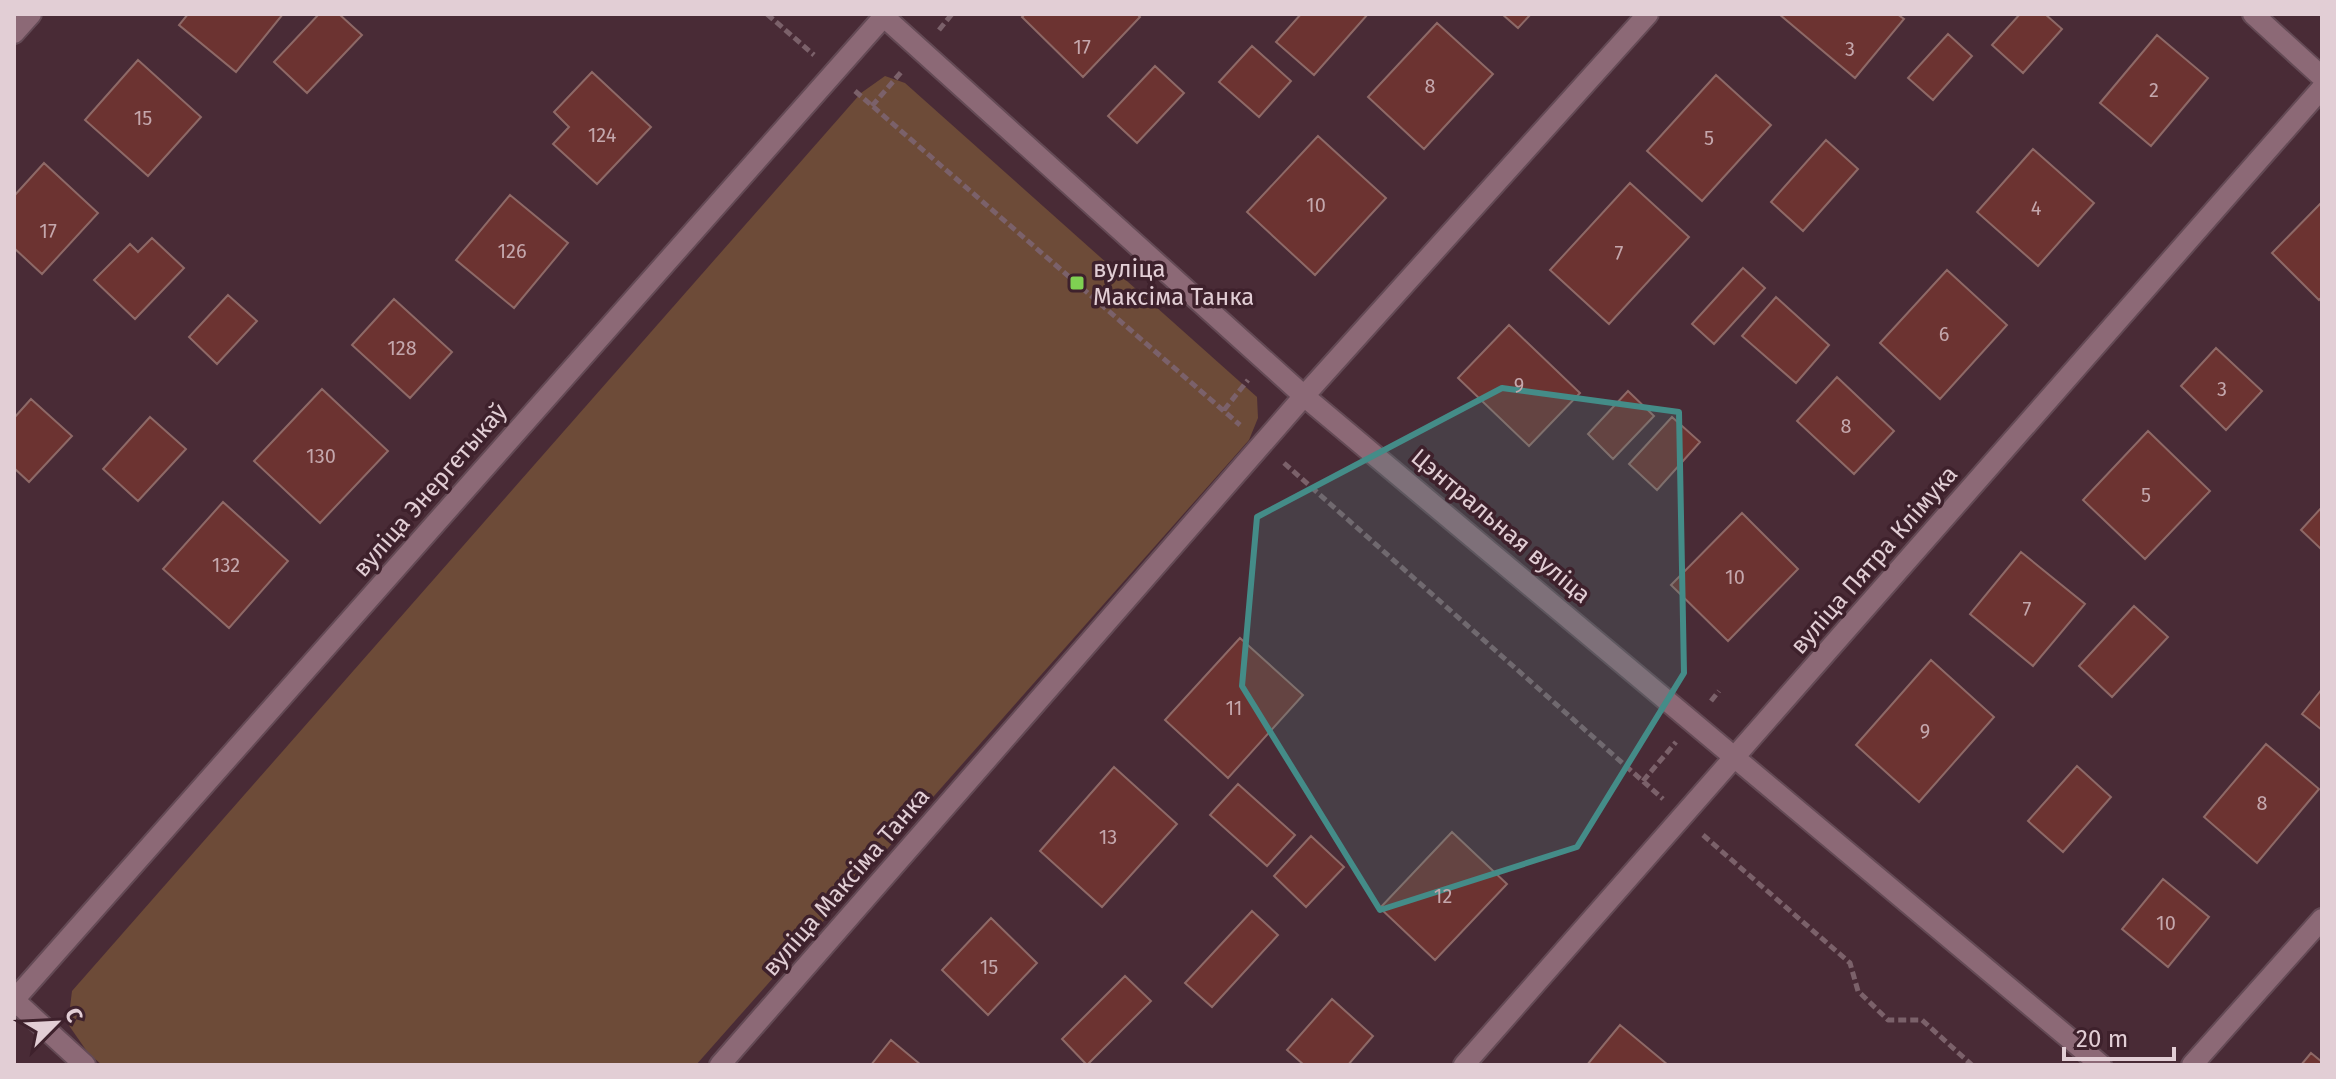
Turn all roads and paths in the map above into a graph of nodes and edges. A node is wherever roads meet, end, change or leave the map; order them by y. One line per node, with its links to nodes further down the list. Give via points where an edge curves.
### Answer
1 (31, 14): 6 (street)
2 (767, 14): 7 (path)
3 (1648, 14): 10 (street, вуліца Максіма Танка)
4 (2253, 14): 8 (street)
5 (884, 15): 7 (street, вуліца Энергетыкаў); 10 (street, Цэнтральная вуліца)
6 (14, 33)
7 (834, 73): 11 (path); 15 (street, вуліца Энергетыкаў)
8 (2322, 77)
9 (2322, 88): 12 (street, вуліца Пятра Клімука)
10 (1304, 396): 11 (street, вуліца Максіма Танка); 12 (street, Цэнтральная вуліца)
11 (1263, 444): 13 (path); 17 (street, вуліца Максіма Танка)
12 (1736, 756): 13 (street, вуліца Пятра Клімука); 20 (street, Цэнтральная вуліца)
13 (1682, 816): 18 (street, вуліца Пятра Клімука); 19 (path, via 1850,963 1858,991 1888,1020 1922,1020)
14 (2322, 919): 21 (street)
15 (14, 1000): 16 (street)
16 (85, 1065)
17 (720, 1065)
18 (1464, 1065)
19 (1972, 1065)
20 (2101, 1065)
21 (2192, 1065)

